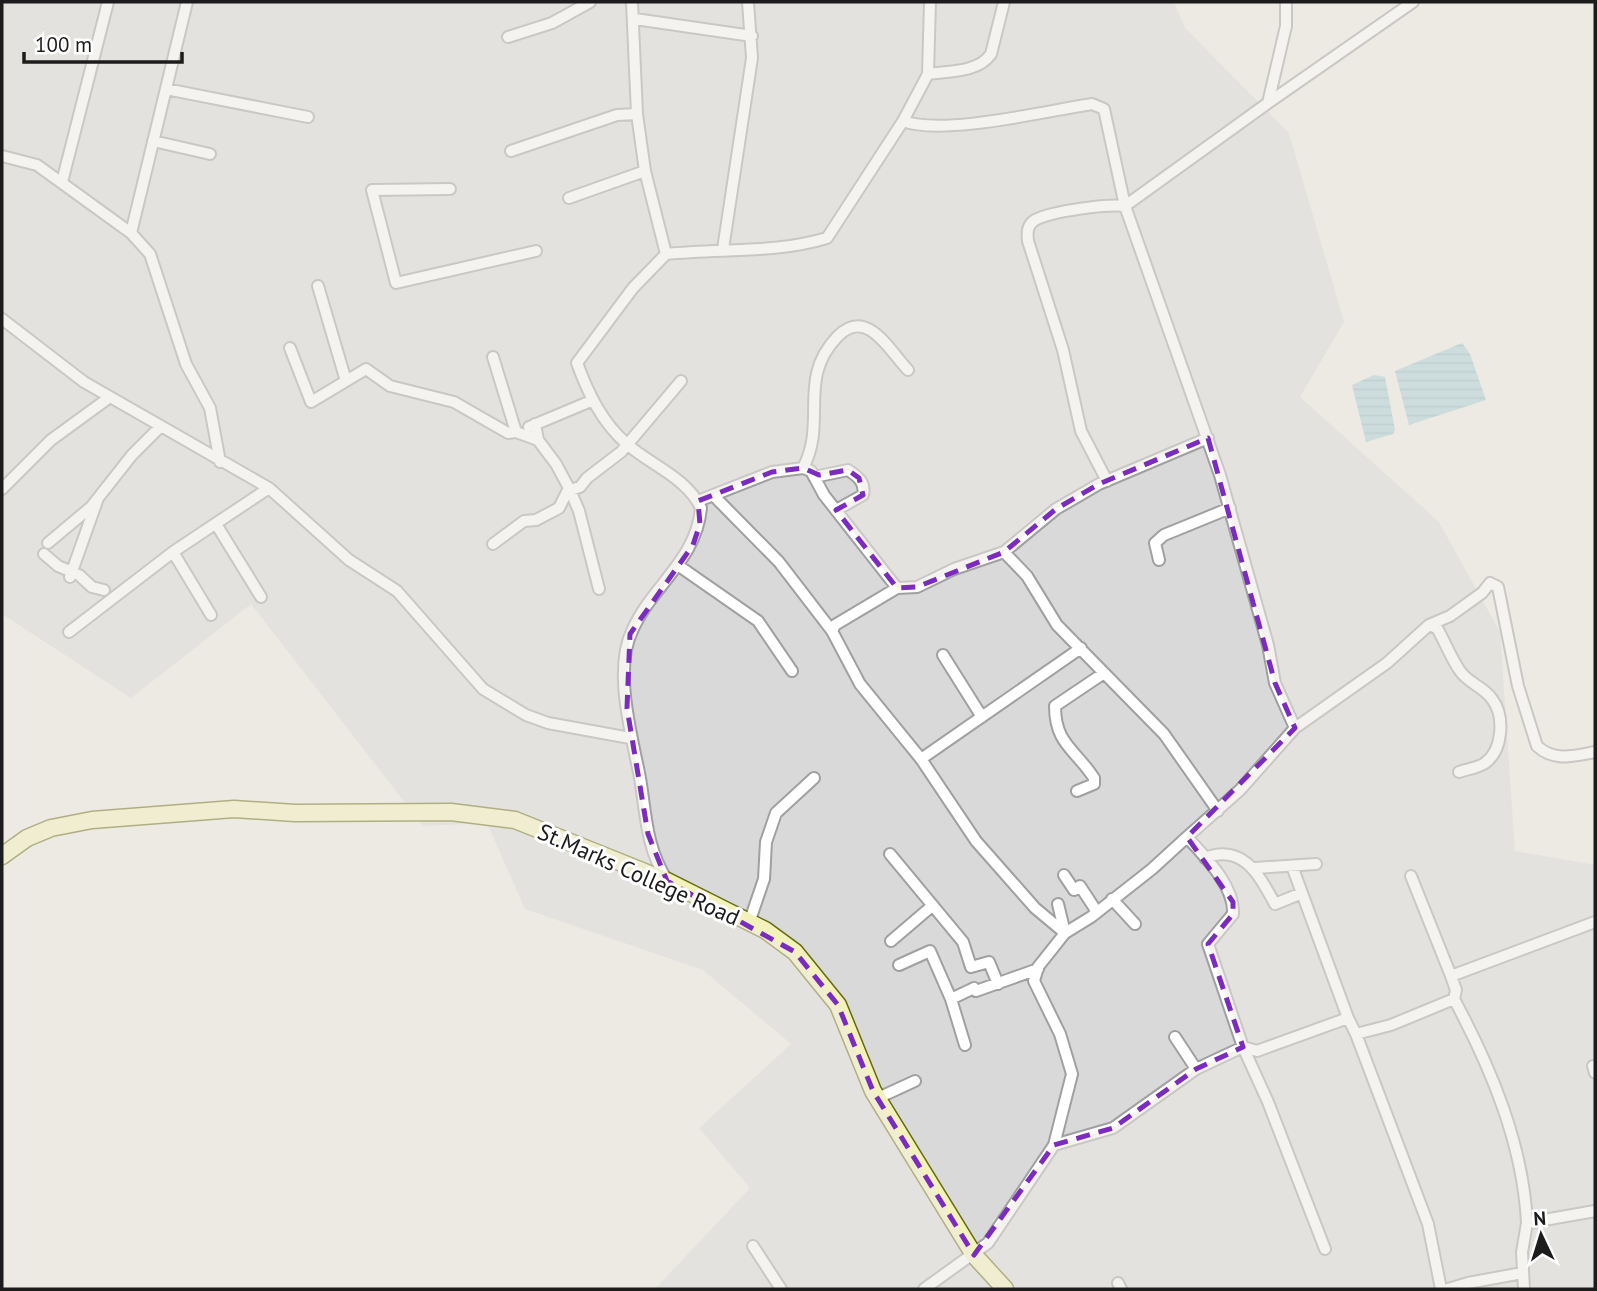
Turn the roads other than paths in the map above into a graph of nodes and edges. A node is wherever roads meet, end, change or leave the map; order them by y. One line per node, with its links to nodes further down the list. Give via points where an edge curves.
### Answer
1 (108, 2): 24 (street)
2 (187, 2): 14 (street)
3 (590, 2): 12 (street, via 552,23)
4 (632, 2): 10 (street)
5 (748, 2): 11 (street)
6 (930, 2): 13 (street)
7 (1004, 2): 13 (street, via 986,61)
8 (1286, 2): 15 (street, via 1286,26)
9 (1413, 2): 15 (street)
10 (635, 19): 11 (street); 16 (street)
11 (752, 36): 29 (street)
12 (508, 37)
13 (928, 74): 18 (street)
14 (166, 89): 17 (street); 19 (street)
15 (1268, 103): 27 (street)
16 (637, 114): 20 (street, via 617,115); 23 (street)
17 (308, 117)
18 (903, 121): 27 (street, via 918,126 957,126 1099,105 1107,116); 29 (street, via 827,238 761,251)
19 (153, 141): 21 (street); 28 (street)
20 (511, 151)
21 (210, 154)
22 (2, 156): 24 (street, via 37,165)
23 (645, 172): 26 (street); 31 (street)
24 (62, 182): 28 (street)
25 (450, 189): 30 (street, via 372,190 396,283)
26 (569, 198)
27 (1125, 206): 44 (street); 50 (street, via 1044,218 1034,221 1027,232 1082,430)
28 (131, 233): 47 (street, via 150,254 186,364 210,408)
29 (723, 249): 31 (street)
30 (536, 251)
31 (666, 254): 40 (street, via 633,288 577,363)
32 (318, 286): 37 (street)
33 (2, 319): 39 (street)
34 (290, 348): 37 (street, via 311,402)
35 (493, 357): 43 (street)
36 (908, 370): 48 (street, via 867,327 858,325 844,331 824,351 816,369 814,424)
37 (346, 381): 43 (street, via 366,369 390,386 454,402 508,433)
38 (681, 381): 46 (street)
39 (110, 397): 42 (street); 52 (street, via 51,440)
40 (591, 401): 41 (street); 46 (street)
41 (535, 424): 43 (street); 45 (street)
42 (161, 426): 47 (street); 55 (street)
43 (516, 432): 45 (street)
44 (1208, 438): 50 (street); 57 (street)
45 (538, 440): 53 (street)
46 (626, 444): 53 (street, via 580,488); 56 (street, via 686,486)
47 (220, 462): 51 (street)
48 (803, 468): 49 (street); 54 (street, via 772,472)
49 (814, 477): 58 (street); 58 (street, via 848,470 859,478 865,488 863,495)
50 (1107, 481): 62 (street, via 1056,509)
51 (269, 488): 59 (street); 80 (street, via 349,560 397,591 483,690 548,723)
52 (2, 489)
53 (569, 489): 60 (street, via 559,508 524,522); 67 (street)
54 (713, 495): 56 (street); 72 (street, via 779,562)
55 (99, 497): 65 (street); 65 (street, via 46,548)
56 (698, 501): 64 (street, via 700,524)
57 (1230, 509): 63 (street, via 1164,535 1155,543); 79 (street, via 1275,683)
58 (836, 510): 66 (street)
59 (216, 524): 61 (street); 69 (street)
60 (493, 544)
61 (173, 552): 70 (street); 73 (street)
62 (1004, 552): 66 (street, via 917,587); 74 (street, via 1027,576 1057,625)
63 (1159, 560)
64 (679, 566): 76 (street, via 758,621); 80 (street, via 643,609 630,634 626,664)
65 (70, 575): 68 (street, via 79,575 92,587)
66 (897, 588): 72 (street)
67 (599, 589)
68 (104, 590)
69 (261, 597)
70 (211, 615)
71 (1429, 625): 79 (street, via 1387,663); 81 (street, via 1450,616 1490,583 1498,587 1518,686 1536,746 1564,758); 83 (street, via 1437,628 1465,677 1493,700 1501,718 1493,755 1483,764)
72 (832, 631): 82 (street, via 860,684)
73 (69, 632)
74 (1081, 648): 77 (street); 78 (street)
75 (943, 655): 78 (street)
76 (792, 671)
77 (1104, 673): 85 (street, via 1055,706 1058,736 1094,778 1094,783); 86 (street, via 1164,734)
78 (982, 717): 82 (street)
79 (1295, 728): 86 (street)
80 (630, 738): 96 (street, via 653,856)
81 (1595, 752)
82 (922, 759): 105 (street, via 976,841 1035,908)
83 (1459, 772)
84 (814, 778): 103 (street, via 776,813 766,842 764,879)
85 (1077, 791)
86 (1219, 811): 87 (street)
87 (1188, 837): 90 (street); 98 (street)
88 (890, 854): 100 (street)
89 (2, 856): 96 (main road, St.Marks College Road, via 51,828 92,820 234,809 451,812 514,820)
90 (1205, 858): 93 (street, via 1216,853 1236,855); 117 (street, via 1233,902 1233,914 1208,944)
91 (1316, 864): 92 (street)
92 (1292, 866): 93 (street); 97 (street)
93 (1255, 868): 97 (street, via 1275,904)
94 (1064, 875): 101 (street, via 1074,890 1080,886)
95 (1410, 876): 109 (street)
96 (667, 881): 103 (main road, St.Marks College Road)
97 (1302, 894): 113 (street)
98 (1112, 899): 101 (street); 104 (street)
99 (1058, 904): 105 (street)
100 (932, 906): 106 (street); 110 (street, via 963,942 971,967 989,962)
101 (1097, 912): 105 (street)
102 (1595, 922): 109 (street)
103 (749, 923): 120 (main road, St.Marks College Road, via 796,952 838,1005)
104 (1135, 924)
105 (1065, 933): 108 (street)
106 (891, 941)
107 (899, 965): 111 (street, via 930,951)
108 (1038, 969): 110 (street); 121 (street, via 1034,981 1060,1034 1072,1074)
109 (1451, 976): 112 (street)
110 (998, 984): 111 (street)
111 (951, 999): 116 (street)
112 (1454, 999): 114 (street, via 1391,1026); 123 (street, via 1518,1152)
113 (1348, 1018): 114 (street); 117 (street, via 1257,1051)
114 (1356, 1034): 131 (street, via 1425,1213)
115 (1175, 1037): 118 (street)
116 (965, 1045)
117 (1243, 1046): 118 (street); 125 (street)
118 (1196, 1069): 121 (street, via 1113,1128)
119 (915, 1082): 120 (street)
120 (878, 1098): 126 (main road, St.Marks College Road)
121 (1054, 1145): 126 (street, via 988,1243)
122 (1595, 1211): 123 (street)
123 (1527, 1223): 127 (street)
124 (753, 1245): 128 (street)
125 (1325, 1250)
126 (974, 1255): 129 (street); 130 (main road, St.Marks College Road)
127 (1522, 1273): 132 (street); 133 (street)
128 (781, 1289)
129 (924, 1289)
130 (1006, 1289)
131 (1441, 1289)
132 (1448, 1289)
133 (1524, 1289)

